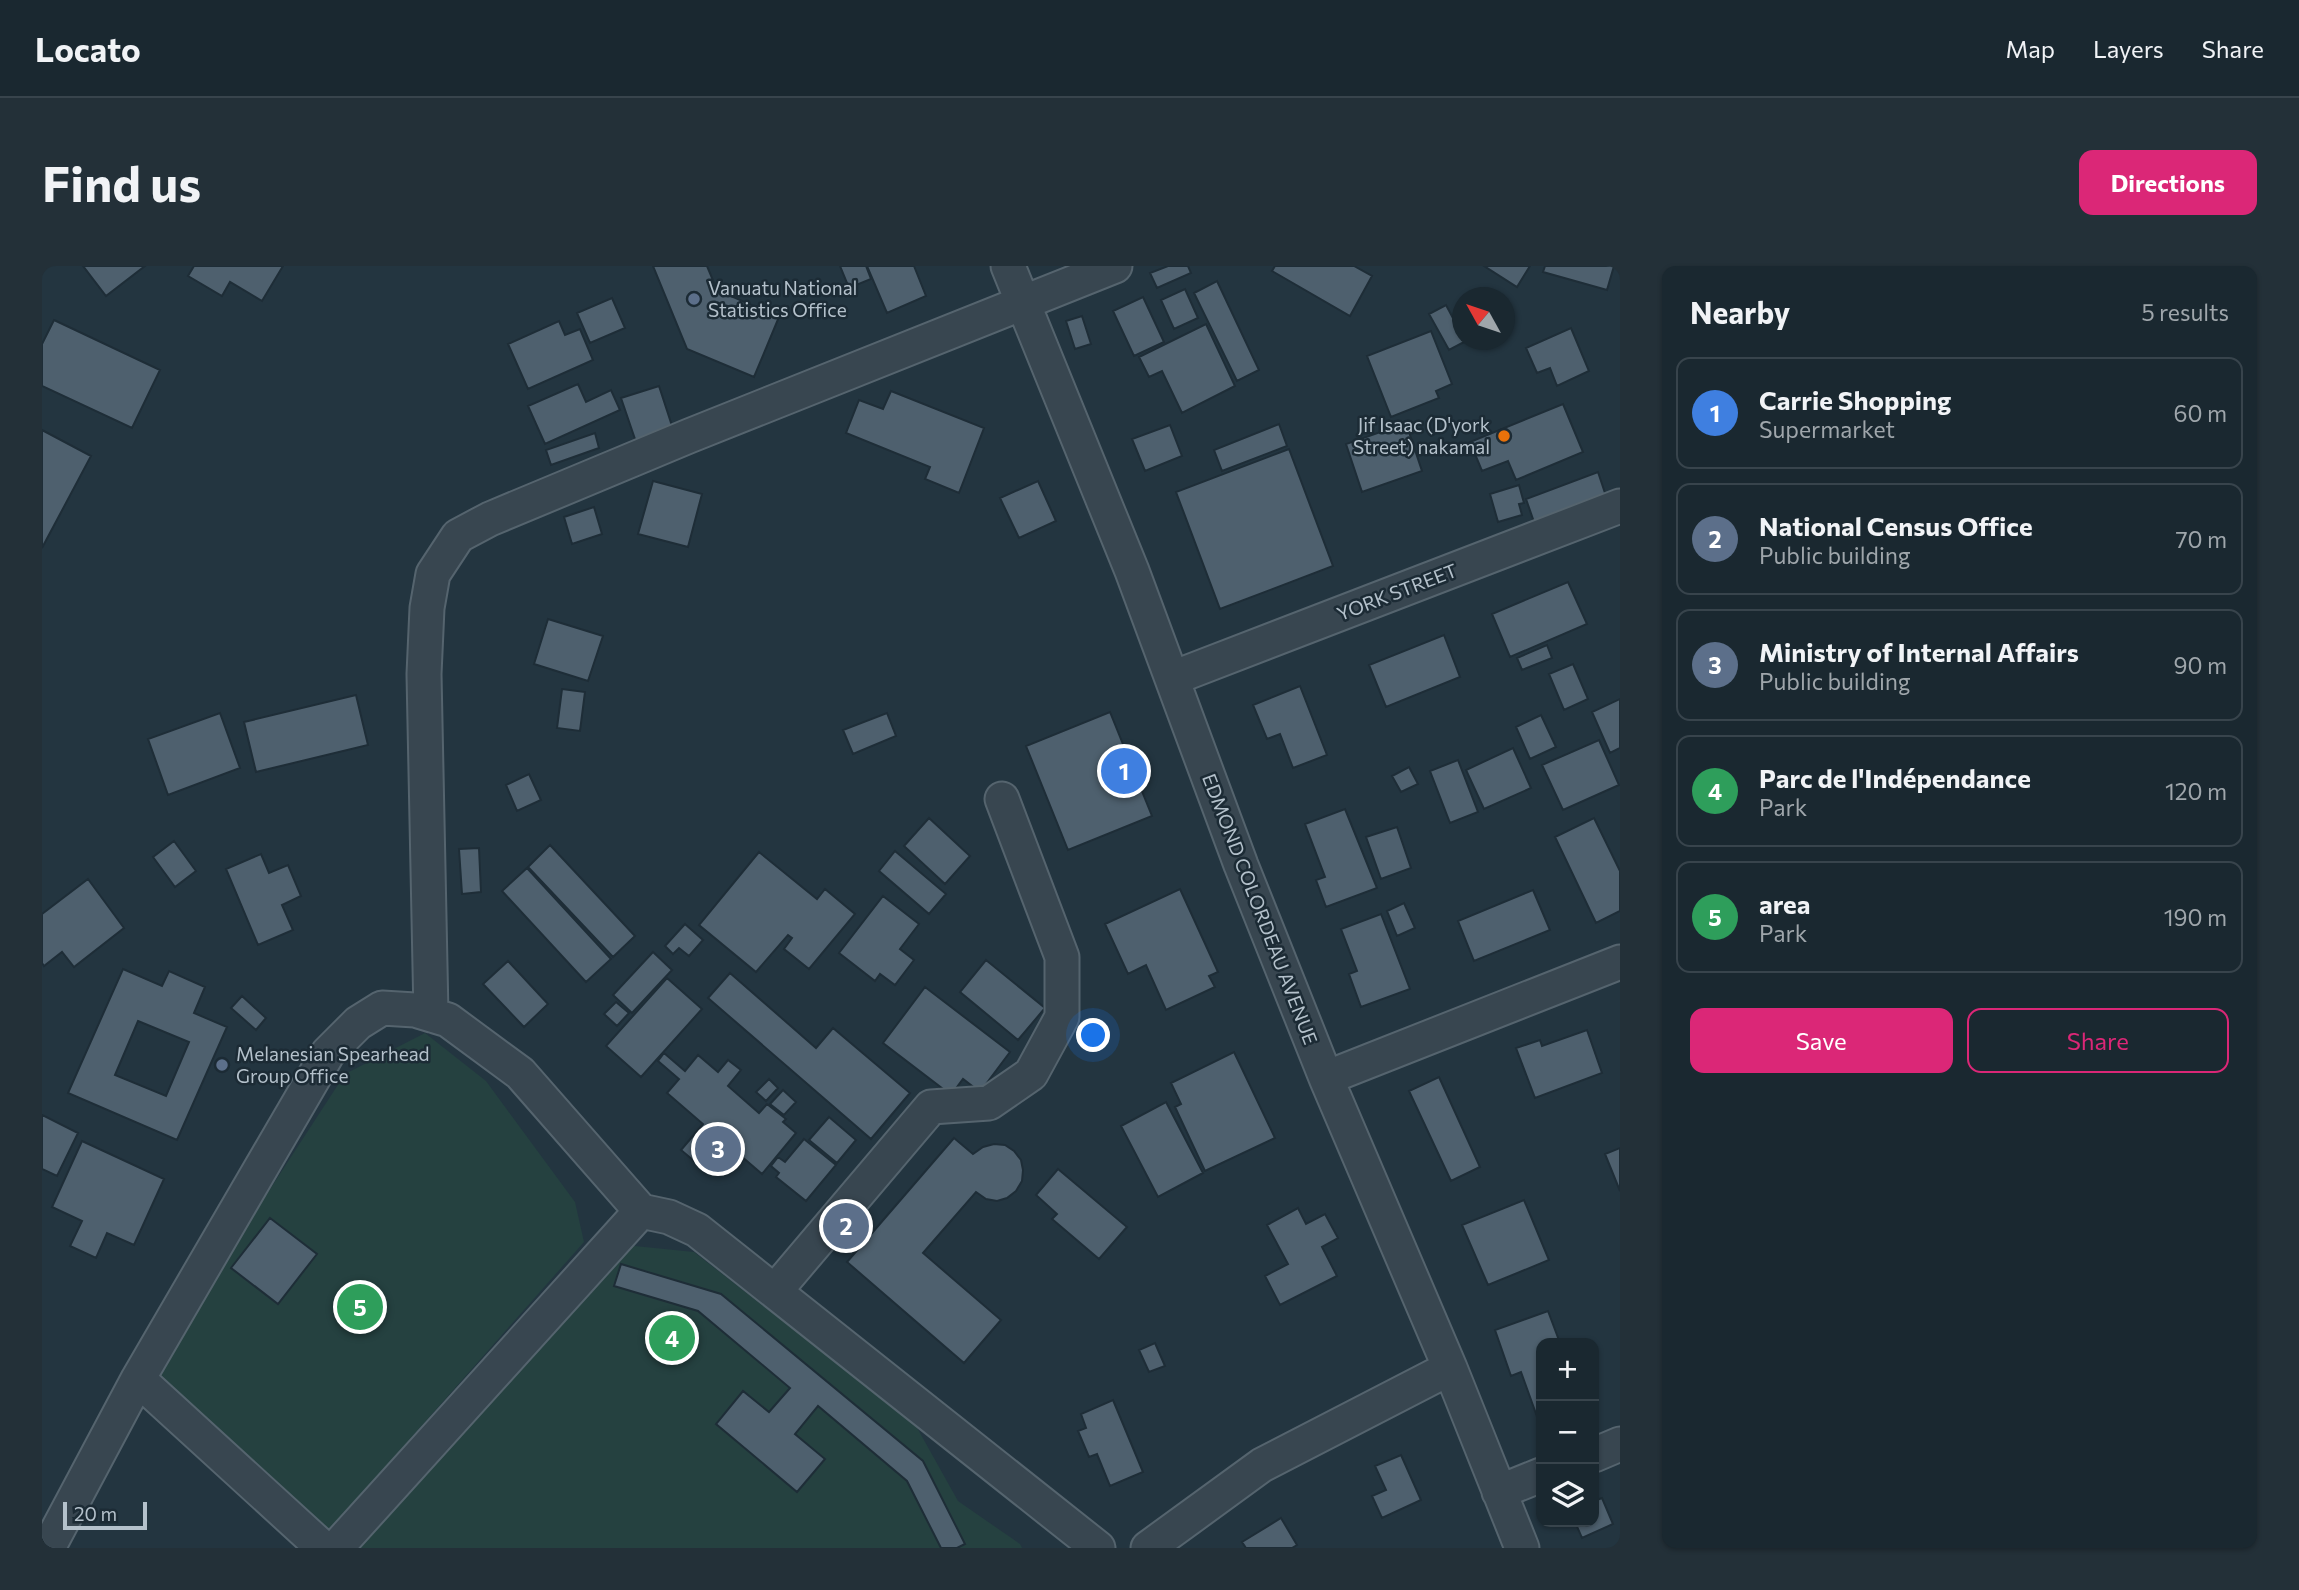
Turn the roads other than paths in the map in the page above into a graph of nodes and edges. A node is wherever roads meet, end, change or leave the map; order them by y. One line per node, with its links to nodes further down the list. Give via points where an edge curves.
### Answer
1 (1008, 266): 3 (street, EDMOND COLORDEAU AVENUE)
2 (1115, 266): 3 (street)
3 (1022, 302): 5 (street, EDMOND COLORDEAU AVENUE); 8 (street, via 458,536 433,574 427,608 424,674)
4 (1620, 506): 5 (street, YORK STREET)
5 (1173, 678): 9 (street, EDMOND COLORDEAU AVENUE)
6 (1002, 799): 11 (street, via 1062,957 1062,1017 1031,1074 989,1102 931,1107)
7 (1620, 962): 9 (street)
8 (432, 1015): 10 (street, via 448,1020 520,1073); 13 (street, via 382,1008 358,1023 328,1053)
9 (1326, 1078): 12 (street, EDMOND COLORDEAU AVENUE)
10 (641, 1211): 11 (street, via 697,1230); 20 (street)
11 (775, 1291): 21 (street)
12 (1450, 1368): 17 (street, EDMOND COLORDEAU AVENUE); 22 (street, via 1262,1465)
13 (138, 1379): 18 (street); 19 (street)
14 (1620, 1444): 15 (street)
15 (1599, 1453)
16 (1536, 1477): 17 (street)
17 (1499, 1492): 23 (street, EDMOND COLORDEAU AVENUE)
18 (48, 1548)
19 (323, 1548)
20 (336, 1548)
21 (1098, 1548)
22 (1148, 1548)
23 (1522, 1548)

